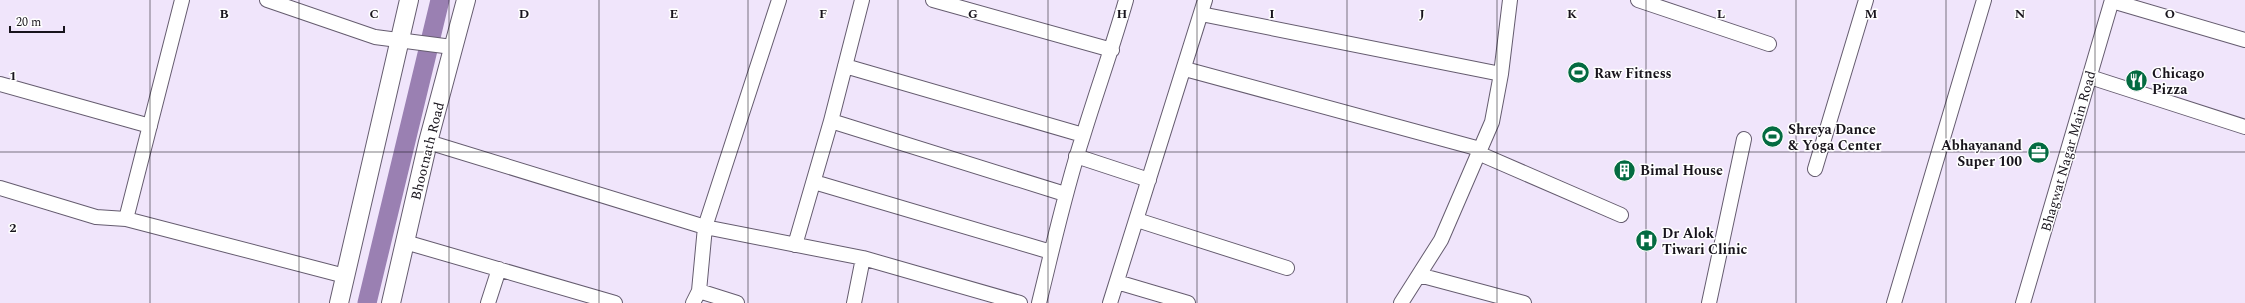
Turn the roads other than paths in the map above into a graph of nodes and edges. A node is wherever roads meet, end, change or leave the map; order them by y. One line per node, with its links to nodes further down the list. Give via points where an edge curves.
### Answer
1 (182, 0): 27 (street)
2 (267, 0): 16 (street, via 375,37)
3 (409, 0): 16 (street)
4 (466, 0): 19 (street, Bhootnath Road)
5 (779, 0): 42 (street)
6 (862, 0): 21 (street)
7 (933, 0): 20 (street)
8 (1126, 0): 20 (street)
9 (1205, 0): 15 (street)
10 (1510, 0): 23 (street)
11 (1638, 0): 18 (street)
12 (1866, 0): 34 (street)
13 (1984, 0): 67 (street)
14 (2112, 0): 17 (street); 24 (street, Bhagwat Nagar Main Road)
15 (1201, 14): 22 (street); 23 (street)
16 (405, 40): 19 (street); 49 (street)
17 (2245, 40)
18 (1769, 44)
19 (444, 46): 31 (street, Bhootnath Road)
20 (1112, 50): 29 (street)
21 (845, 66): 26 (street); 29 (street)
22 (1185, 69): 32 (street); 35 (street)
23 (1501, 74): 32 (street, via 1492,122)
24 (2090, 77): 28 (street); 68 (street, Bhagwat Nagar Main Road)
25 (0, 84): 27 (street)
26 (831, 121): 36 (street); 38 (street)
27 (150, 126): 40 (street)
28 (2245, 128)
29 (1083, 135): 33 (street)
30 (1744, 139): 66 (street)
31 (428, 142): 42 (street); 43 (street, Bhootnath Road)
32 (1479, 151): 39 (street); 50 (street, via 1442,240)
33 (1076, 156): 35 (street); 38 (street)
34 (1816, 169)
35 (1149, 180): 41 (street)
36 (814, 182): 44 (street); 45 (street)
37 (0, 188): 40 (street, via 96,217)
38 (1065, 194): 45 (street)
39 (1621, 215)
40 (126, 219): 49 (street)
41 (1137, 220): 47 (street); 51 (street)
42 (705, 227): 44 (street); 52 (street)
43 (405, 242): 48 (street); 55 (street, Bhootnath Road)
44 (795, 245): 46 (street)
45 (1052, 252): 61 (street)
46 (863, 258): 59 (street); 60 (street)
47 (1287, 268)
48 (498, 269): 53 (street); 56 (street)
49 (345, 276): 54 (street)
50 (1419, 276): 64 (street); 65 (street)
51 (1117, 282): 62 (street); 63 (street)
52 (696, 297): 58 (street)
53 (584, 299): 57 (street)
54 (339, 303)
55 (392, 303)
56 (488, 303)
57 (616, 303)
58 (737, 303)
59 (854, 303)
60 (1020, 303)
61 (1039, 303)
62 (1110, 303)
63 (1188, 303)
64 (1401, 303)
65 (1524, 303)
66 (1709, 303)
67 (1894, 303)
68 (2023, 303)

